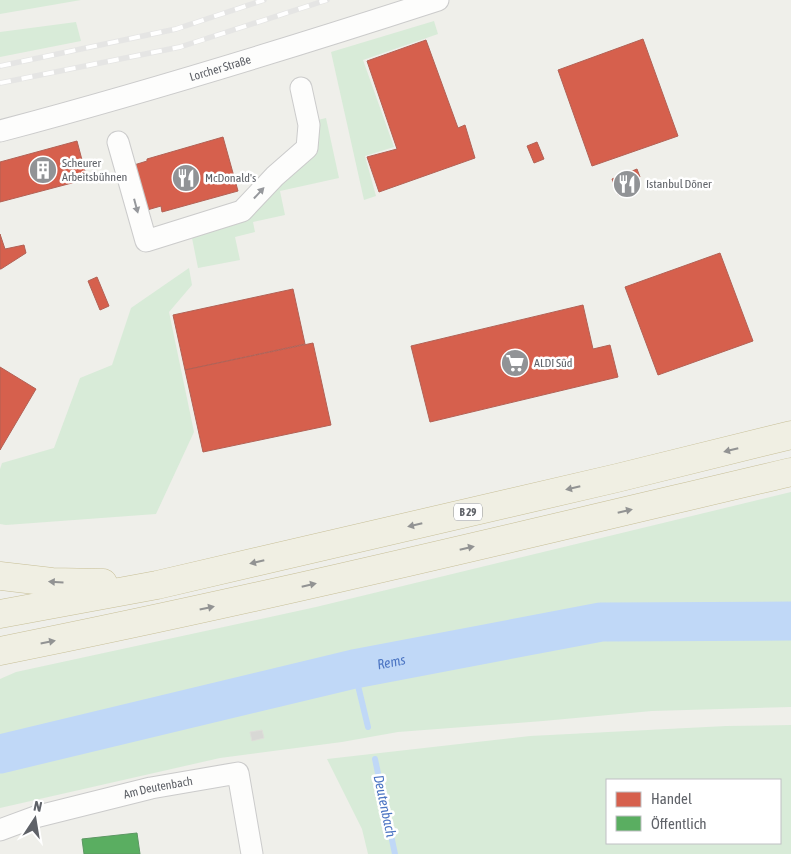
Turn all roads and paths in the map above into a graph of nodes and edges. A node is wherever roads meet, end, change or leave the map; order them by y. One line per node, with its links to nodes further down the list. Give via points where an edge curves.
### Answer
1 (438, 0): 3 (street, Lorcher Straße, via 302,44)
2 (301, 88): 4 (street, one-way to 2, via 146,241 242,211 307,148 309,125)
3 (0, 132)
4 (118, 142)
5 (791, 435): 8 (highway, B 29, one-way to 8)
6 (791, 472): 10 (highway, one-way to 6, via 261,596)
7 (0, 576): 8 (highway, one-way to 7, via 52,582)
8 (157, 585): 9 (highway, B 29)
9 (0, 614)
10 (0, 651)
11 (0, 830): 12 (street, Am Deutenbach, via 35,817 151,788 238,774)
12 (252, 854)

